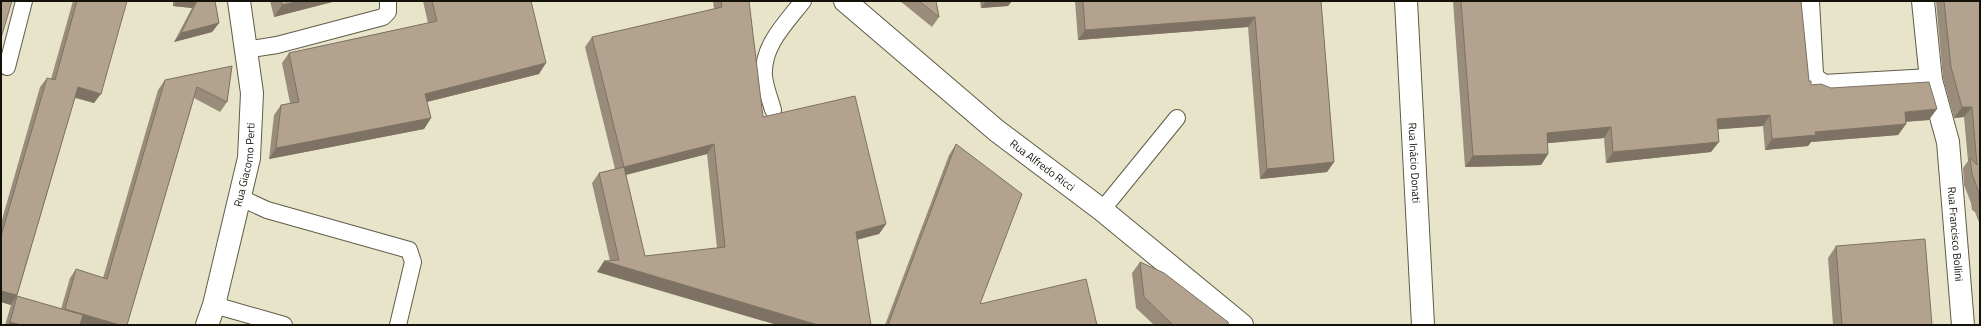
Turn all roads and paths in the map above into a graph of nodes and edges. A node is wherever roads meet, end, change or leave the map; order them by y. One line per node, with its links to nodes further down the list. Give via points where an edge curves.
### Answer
1 (24, 1): 10 (lane)
2 (239, 1): 9 (street, Rua Giacomo Perti)
3 (388, 1): 9 (lane, via 388,12 383,17 277,45)
4 (803, 1): 12 (lane, via 774,37 765,56 764,77)
5 (845, 1): 15 (street, Rua Alfredo Ricci, via 997,131)
6 (1406, 1): 21 (street, Rua Inácio Donati)
7 (1808, 1): 11 (street, via 1812,74 1817,83 1823,86)
8 (1923, 1): 11 (street, Rua Francisco Bollini)
9 (246, 50): 14 (street, Rua Giacomo Perti, via 252,93 249,158)
10 (7, 67)
11 (1932, 80): 22 (street, Rua Francisco Bollini, via 1948,142)
12 (772, 110)
13 (1177, 118): 15 (lane)
14 (241, 198): 16 (street, Rua Giacomo Perti); 19 (lane, via 267,210 409,250 413,262)
15 (1102, 210): 20 (street, Rua Alfredo Ricci)
16 (214, 305): 17 (street, Rua Giacomo Perti); 18 (lane)
17 (207, 325)
18 (284, 325)
19 (398, 325)
20 (1242, 325)
21 (1423, 325)
22 (1963, 325)

